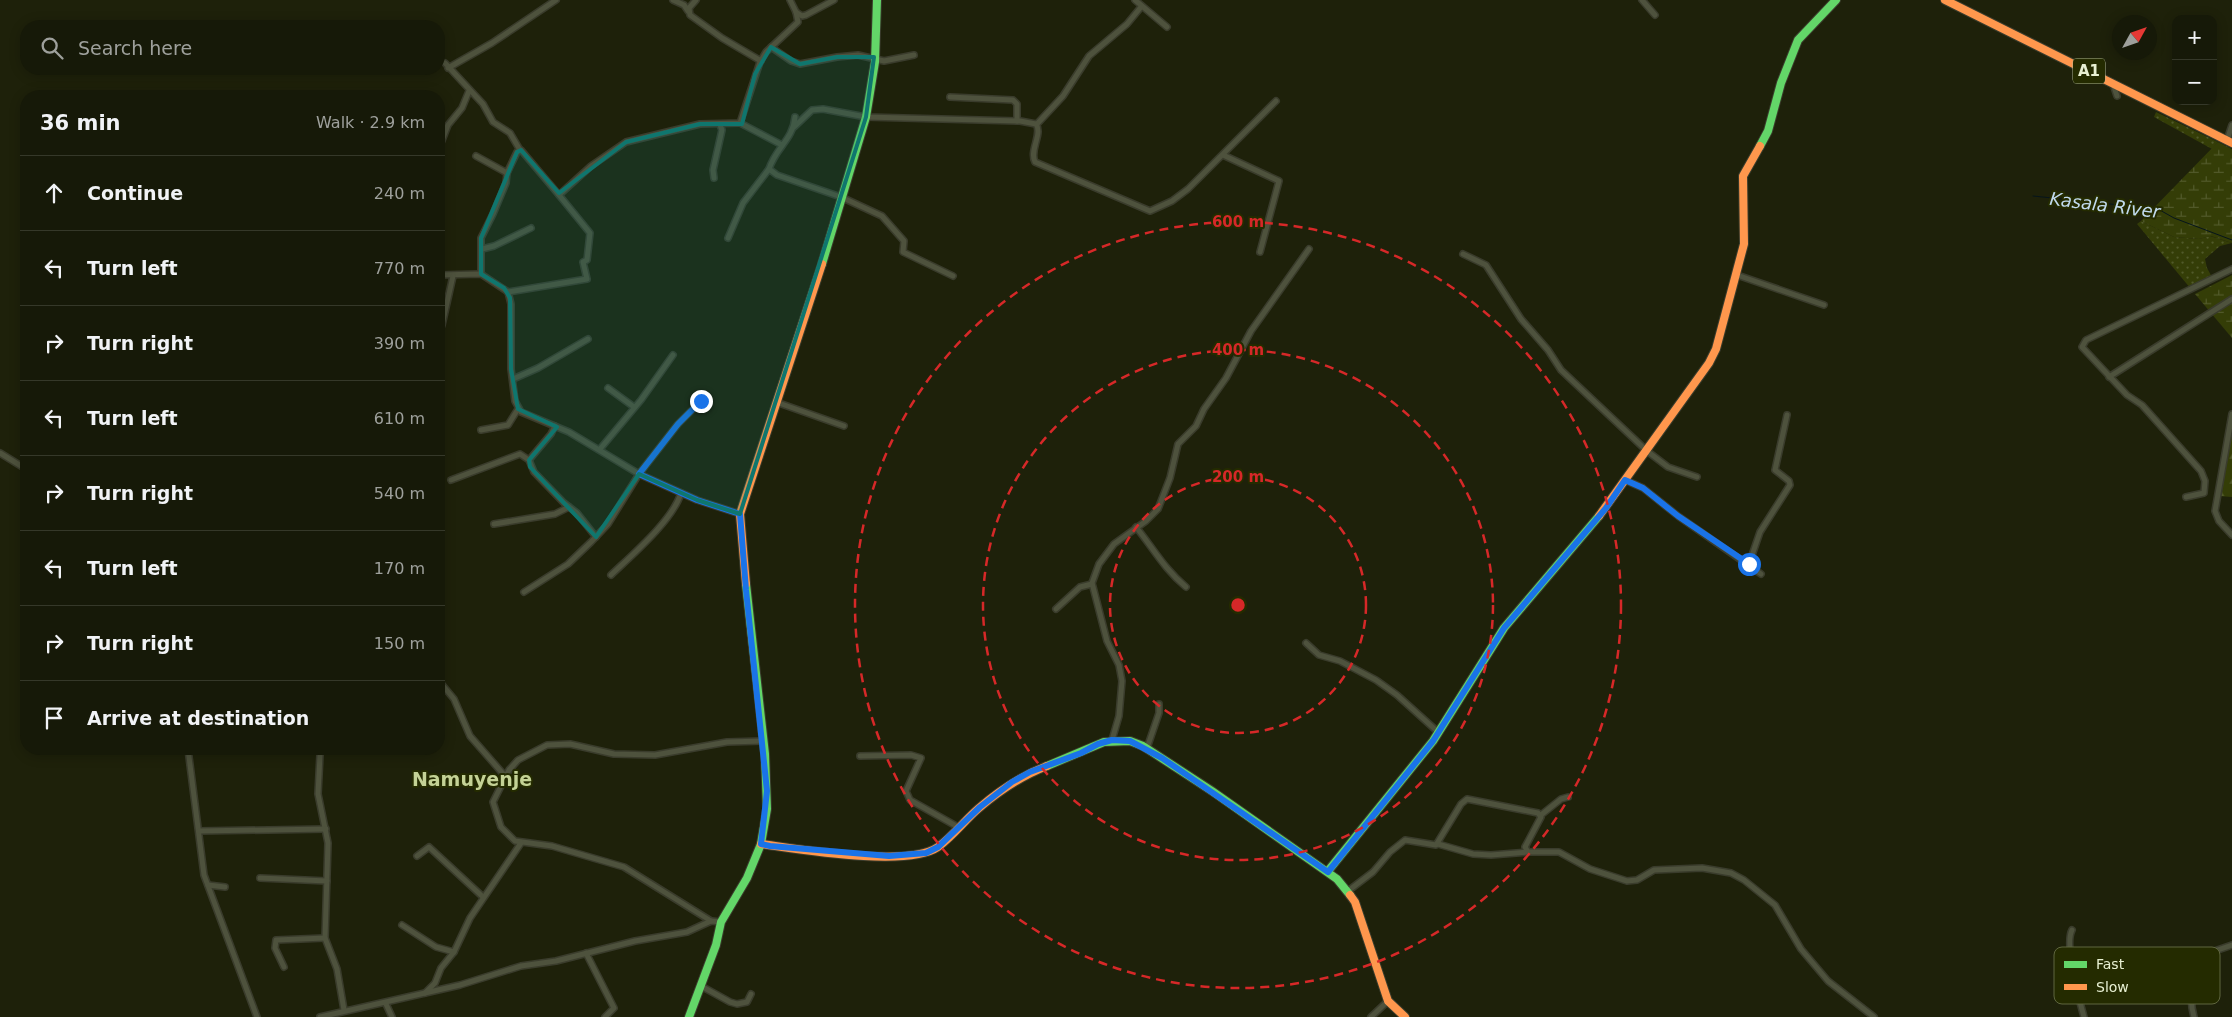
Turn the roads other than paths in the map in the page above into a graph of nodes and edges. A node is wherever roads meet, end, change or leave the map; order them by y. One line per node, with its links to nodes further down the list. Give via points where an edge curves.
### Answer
1 (556, 0): 21 (street, via 492,43 447,65)
2 (674, 0): 12 (street)
3 (696, 0): 12 (street)
4 (790, 0): 13 (street)
5 (834, 0): 13 (street, via 806,15)
6 (877, 0): 18 (main road)
7 (1135, 0): 11 (street)
8 (1642, 0): 14 (street)
9 (1836, 0): 53 (main road, via 1798,40 1781,83 1768,131 1743,176 1746,228)
10 (1945, 0): 20 (main road, A1)
11 (1141, 7): 15 (street); 29 (street, via 1127,24 1089,56 1063,96)
12 (688, 11): 19 (street, via 722,38)
13 (796, 12): 16 (street, via 796,24)
14 (1655, 15)
15 (1167, 27)
16 (771, 47): 18 (street, via 800,64 837,57); 19 (street)
17 (914, 55): 18 (street, via 884,61)
18 (874, 57): 26 (main road)
19 (762, 61): 28 (street)
20 (2113, 84): 22 (street); 34 (main road, A1)
21 (469, 91): 33 (street, via 462,108); 36 (street, via 483,104 493,122 510,133)
22 (2117, 96)
23 (950, 97): 27 (street, via 1013,100 1017,104)
24 (1276, 101): 37 (street)
25 (795, 117): 32 (street)
26 (866, 117): 27 (street); 32 (street, via 822,108 812,110); 43 (main road)
27 (1017, 121): 29 (street)
28 (740, 123): 30 (street); 35 (street)
29 (1037, 124): 37 (street, via 1035,162 1150,211 1172,201)
30 (720, 125): 41 (street, via 722,130); 42 (street, via 700,124 626,142)
31 (2232, 125): 34 (street)
32 (794, 128): 35 (street)
33 (445, 132)
34 (2230, 142)
35 (782, 145): 39 (street)
36 (520, 150): 40 (street); 42 (street)
37 (1223, 155): 48 (street, via 1279,181)
38 (476, 156): 40 (street)
39 (769, 169): 43 (street); 45 (street, via 743,203)
40 (506, 173): 47 (street, via 506,183 481,238)
41 (714, 178)
42 (559, 194): 56 (street, via 590,233 587,260 583,262 586,279)
43 (841, 198): 55 (street, via 883,217 904,240 905,253); 66 (main road)
44 (531, 228): 47 (street)
45 (728, 238)
46 (1309, 248): 90 (street, via 1251,331 1196,426 1178,444 1158,509)
47 (482, 249): 51 (street)
48 (1260, 252)
49 (1463, 254): 75 (street, via 1486,265 1521,319 1561,370)
50 (2232, 269): 62 (street, via 2086,340 2083,349)
51 (481, 274): 54 (street); 56 (street)
52 (445, 275): 54 (street)
53 (1737, 275): 58 (street); 75 (main road, via 1709,364)
54 (453, 276): 59 (street)
55 (953, 276)
56 (508, 292): 63 (street)
57 (2232, 299): 62 (street)
58 (1824, 305)
59 (445, 312)
60 (588, 339): 63 (street, via 538,368)
61 (673, 355): 67 (street)
62 (2109, 377): 86 (street, via 2142,405 2201,471 2205,481 2204,493)
63 (513, 378): 68 (street)
64 (608, 388): 67 (street)
65 (701, 401): 79 (street, via 678,424)
66 (776, 402): 72 (street); 88 (main road)
67 (634, 407): 74 (street)
68 (518, 409): 71 (street); 73 (street, via 508,425)
69 (2232, 414): 85 (street)
70 (1787, 415): 93 (street, via 1775,470 1790,485 1760,532)
71 (555, 426): 74 (street); 77 (street)
72 (844, 426)
73 (481, 430)
74 (600, 449): 79 (street)
75 (1647, 451): 80 (street, via 1668,467); 82 (main road)
76 (0, 453): 78 (street)
77 (529, 460): 81 (street, via 520,454); 87 (street, via 534,472)
78 (20, 465)
79 (639, 474): 84 (street); 92 (street, via 608,524)
80 (1697, 477)
81 (451, 480)
82 (1625, 480): 93 (street, via 1643,488); 103 (main road, via 1606,508 1504,628)
83 (2212, 488): 85 (street)
84 (681, 493): 88 (street); 95 (street, via 675,506 651,536)
85 (2216, 495): 91 (street, via 2217,518)
86 (2186, 498)
87 (569, 507): 89 (street, via 555,514); 92 (street)
88 (740, 514): 105 (main road)
89 (494, 524)
90 (1136, 527): 96 (street, via 1114,544 1099,564); 97 (street, via 1156,550 1163,566)
91 (2232, 534)
92 (596, 537): 98 (street, via 568,564)
93 (1749, 564): 94 (street)
94 (1761, 574)
95 (611, 575)
96 (1092, 584): 99 (street, via 1080,587); 104 (street, via 1106,641 1119,665 1122,681 1119,716)
97 (1186, 588)
98 (524, 592)
99 (1056, 609)
100 (1306, 643): 103 (street, via 1319,655 1340,661 1376,680)
101 (445, 688): 110 (street, via 454,699 470,736)
102 (1160, 704): 106 (street)
103 (1438, 732): 121 (main road)
104 (1112, 740): 106 (main road, via 1130,741); 113 (main road, via 1022,776)
105 (763, 741): 110 (street, via 727,742 655,755 614,754 570,744 547,745 518,760); 117 (main road, via 767,791)
106 (1147, 748): 121 (main road)
107 (189, 755): 115 (street)
108 (320, 755): 114 (street, via 318,794)
109 (860, 756): 113 (street, via 912,755 921,758 906,791 910,800)
110 (505, 776): 116 (street, via 493,802 505,832)
111 (1568, 796): 112 (street)
112 (1540, 815): 118 (street, via 1467,798); 119 (street, via 1525,847)
113 (958, 827): 117 (main road, via 934,850 909,856 830,853)
114 (326, 829): 115 (street); 123 (street)
115 (198, 831): 124 (street)
116 (521, 843): 127 (street); 128 (street, via 552,846 624,867)
117 (761, 844): 129 (main road, via 747,878)
118 (1438, 844): 119 (street, via 1473,854); 126 (street, via 1405,840 1373,872)
119 (1528, 852): 154 (street, via 1563,854 1590,869 1627,881 1637,880 1654,870 1702,868 1731,872 1775,905 1801,949 1828,982)
120 (418, 856): 127 (street, via 429,847)
121 (1328, 872): 126 (main road)
122 (260, 878): 123 (street)
123 (327, 880): 132 (street)
124 (208, 885): 125 (street); 148 (street)
125 (225, 887)
126 (1348, 891): 142 (main road, via 1365,929)
127 (483, 897): 136 (street)
128 (711, 921): 129 (street); 137 (street, via 686,932)
129 (722, 922): 139 (main road)
130 (402, 925): 136 (street, via 436,947)
131 (2072, 930): 134 (street)
132 (325, 938): 138 (street, via 276,940 275,948); 146 (street, via 337,970)
133 (2232, 945): 135 (street)
134 (2070, 947)
135 (2220, 949)
136 (454, 952): 140 (street, via 435,983)
137 (586, 953): 140 (street, via 521,966); 151 (street, via 614,1008)
138 (284, 967)
139 (701, 986): 141 (street, via 737,1004 747,1002); 147 (main road)
140 (424, 994): 143 (street)
141 (751, 994)
142 (1388, 1001): 152 (street); 153 (main road)
143 (386, 1004): 146 (street); 150 (street)
144 (2081, 1004): 155 (street)
145 (2194, 1004): 156 (street)
146 (344, 1010): 149 (street)
147 (691, 1016)
148 (257, 1017)
149 (320, 1017)
150 (392, 1017)
151 (606, 1017)
152 (1371, 1017)
153 (1405, 1017)
154 (1874, 1017)
155 (2084, 1017)
156 (2194, 1017)

